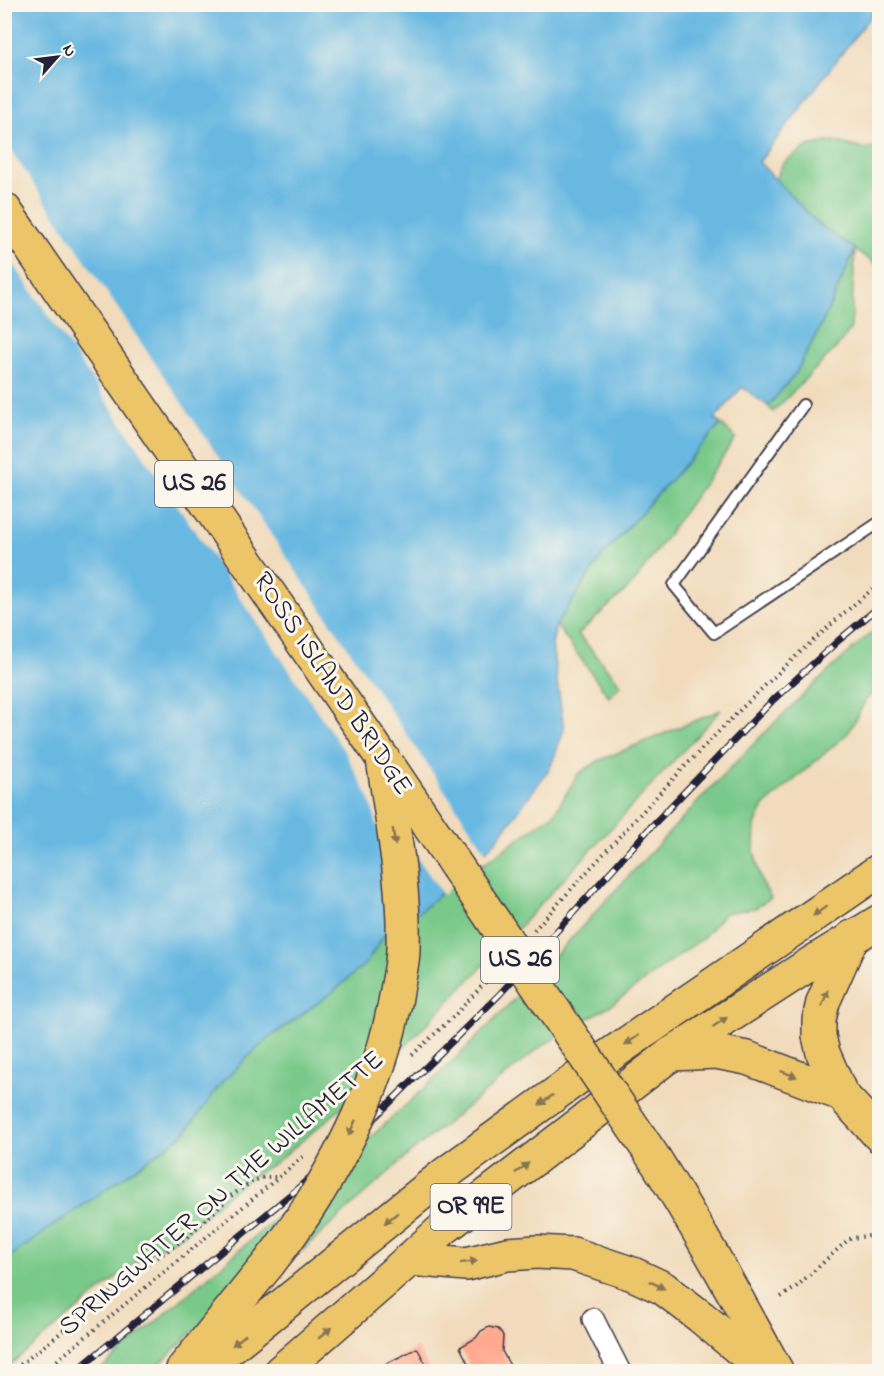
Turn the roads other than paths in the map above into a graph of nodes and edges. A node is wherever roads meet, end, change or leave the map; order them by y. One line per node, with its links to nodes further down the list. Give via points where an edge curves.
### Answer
1 (4, 208): 4 (highway, ROSS ISLAND BRIDGE / US 26)
2 (803, 405): 3 (lane, via 674,585 714,633)
3 (879, 522)
4 (383, 759): 12 (highway, one-way to 12, bridge, via 403,898 403,952 394,1009 377,1070 320,1191 269,1263); 17 (highway, ROSS ISLAND BRIDGE / US 26, bridge, via 656,1161)
5 (879, 870): 13 (highway, OR 99E, one-way to 13, via 444,1174)
6 (866, 929): 7 (highway, OR 99E, one-way to 6); 8 (highway, one-way to 6, via 824,1053 819,1020 823,1002)
7 (671, 1054): 8 (highway, one-way to 8, via 716,1052 747,1058); 10 (highway, OR 99E, one-way to 7, via 443,1228)
8 (841, 1094): 9 (highway)
9 (879, 1136)
10 (410, 1259): 14 (highway, OR 99E, one-way to 10); 16 (highway, one-way to 16, via 466,1264 507,1254 573,1254 663,1288)
11 (593, 1319): 15 (street)
12 (181, 1371)
13 (200, 1371)
14 (280, 1371)
15 (620, 1371)
16 (766, 1371)
17 (776, 1371)

